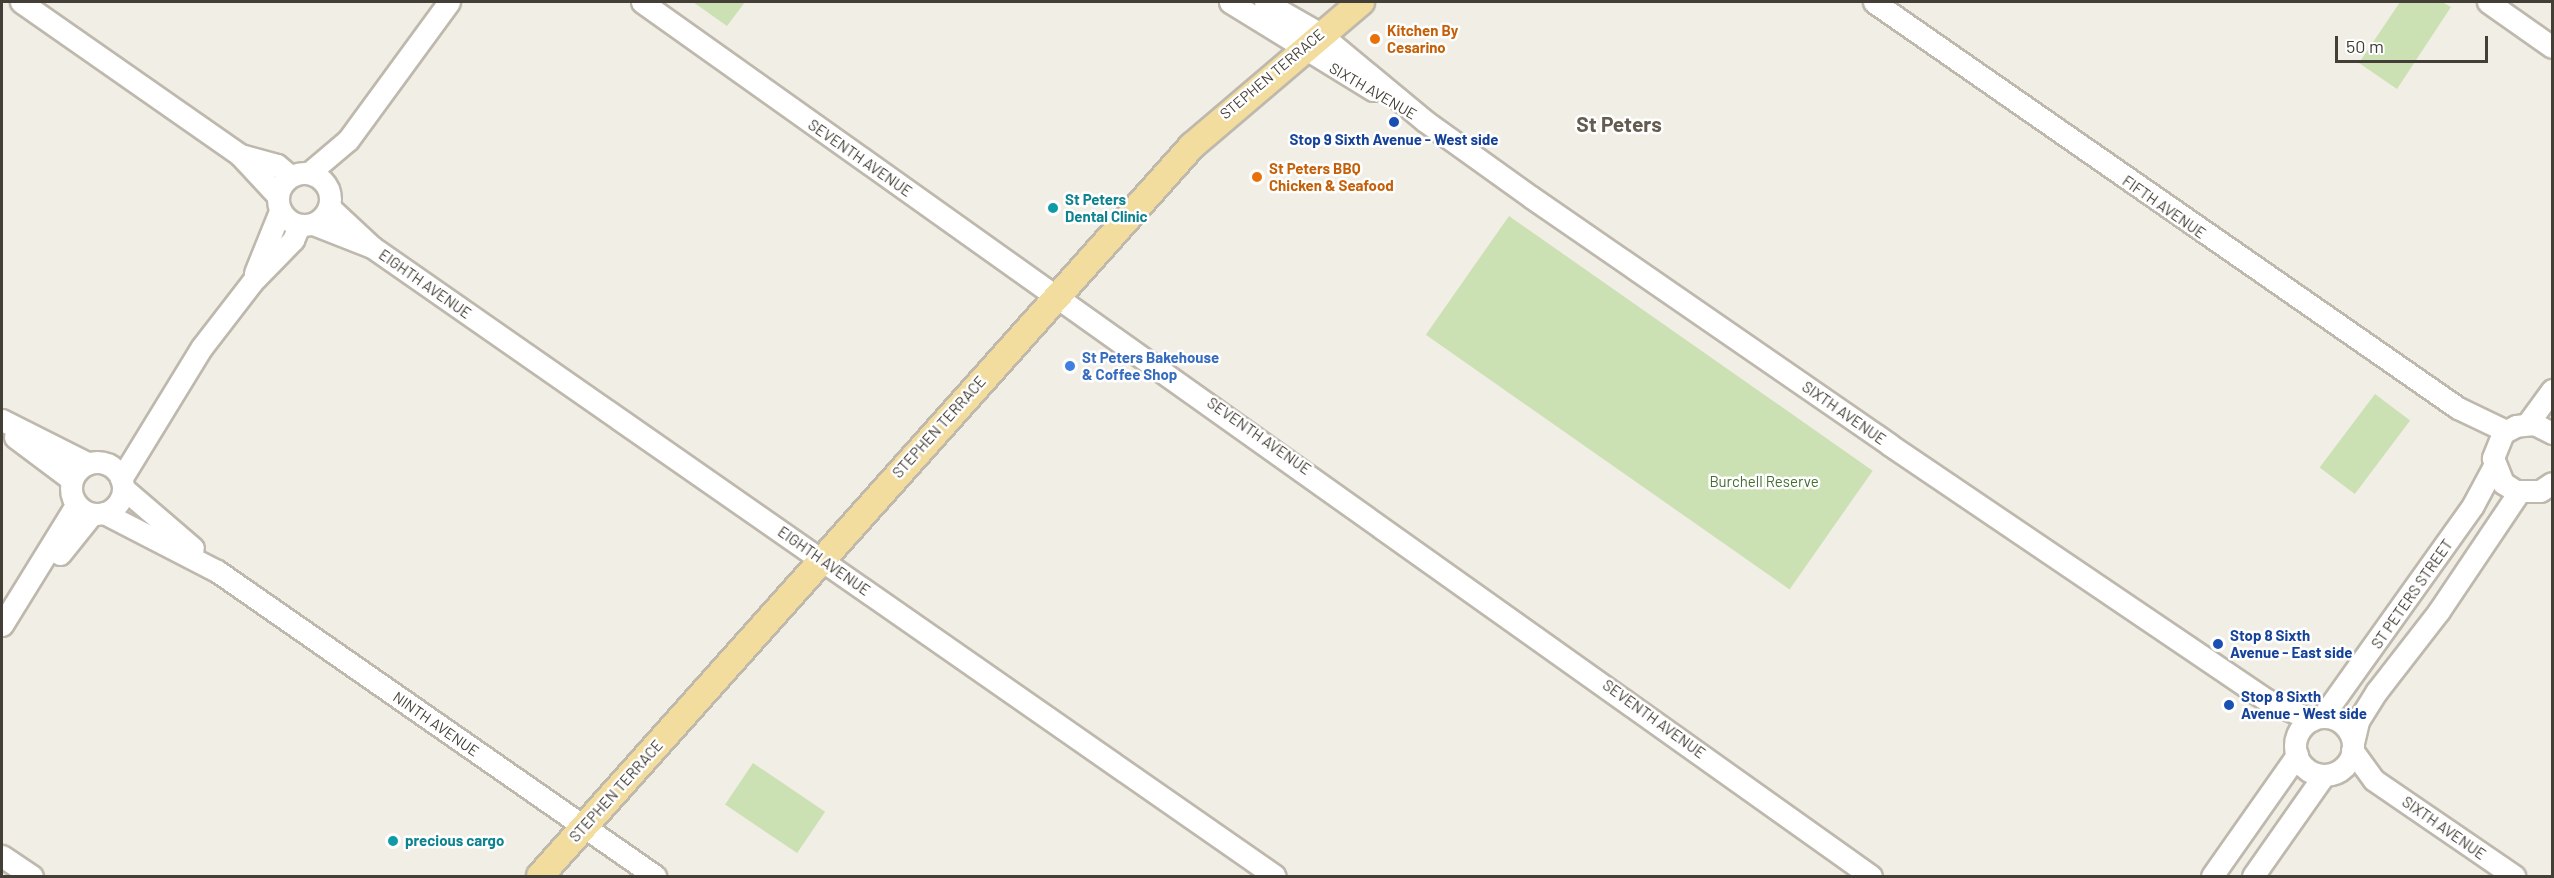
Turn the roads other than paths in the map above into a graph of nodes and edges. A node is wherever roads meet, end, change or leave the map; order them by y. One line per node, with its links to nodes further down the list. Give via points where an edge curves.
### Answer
1 (21, 2): 12 (street)
2 (449, 2): 11 (street)
3 (642, 2): 19 (street, SEVENTH AVENUE)
4 (1230, 2): 9 (street, SIXTH AVENUE)
5 (1265, 2): 9 (street, SIXTH AVENUE)
6 (1361, 2): 9 (main road, STEPHEN TERRACE)
7 (1874, 2): 22 (street, FIFTH AVENUE)
8 (2488, 2): 10 (street)
9 (1310, 41): 19 (main road, STEPHEN TERRACE, via 1216,121); 38 (street, SIXTH AVENUE)
10 (2553, 47)
11 (348, 140): 13 (street); 14 (street)
12 (240, 155): 13 (street); 15 (street)
13 (299, 175): 14 (street, EIGHTH AVENUE); 15 (street)
14 (329, 200): 16 (street); 17 (street, EIGHTH AVENUE)
15 (279, 203): 16 (street, EIGHTH AVENUE); 18 (street)
16 (306, 225): 17 (street, EIGHTH AVENUE); 18 (street)
17 (372, 247): 35 (street, EIGHTH AVENUE)
18 (252, 282): 20 (street)
19 (1056, 295): 35 (main road, STEPHEN TERRACE); 50 (street, SEVENTH AVENUE)
20 (174, 390): 29 (street); 31 (street)
21 (2553, 390): 24 (street)
22 (2458, 408): 26 (street, FIFTH AVENUE); 28 (street, FIFTH AVENUE)
23 (2, 420): 29 (street)
24 (2528, 423): 26 (street); 27 (street)
25 (2, 425): 30 (street)
26 (2506, 431): 28 (street, ST PETERS STREET)
27 (2553, 433)
28 (2494, 459): 33 (street, FIFTH AVENUE, via 2504,484); 39 (street, ST PETERS STREET, via 2474,505)
29 (94, 463): 30 (street); 31 (street, NINTH AVENUE)
30 (72, 480): 34 (street)
31 (122, 483): 34 (street, via 116,507); 36 (street, NINTH AVENUE)
32 (2551, 487): 33 (street)
33 (2519, 492): 40 (street, ST PETERS STREET, via 2439,611 2358,720)
34 (91, 511): 36 (street, NINTH AVENUE); 37 (street)
35 (822, 560): 44 (main road, STEPHEN TERRACE); 49 (street, EIGHTH AVENUE)
36 (217, 571): 44 (street, NINTH AVENUE)
37 (2, 625)
38 (2266, 700): 39 (street, SIXTH AVENUE); 41 (street, SIXTH AVENUE)
39 (2317, 718): 40 (street, via 2344,726); 41 (street)
40 (2353, 747): 42 (street); 43 (street, SIXTH AVENUE)
41 (2296, 748): 42 (street, via 2304,767); 51 (street)
42 (2331, 773): 43 (street, SIXTH AVENUE); 52 (street)
43 (2374, 780): 53 (street, SIXTH AVENUE)
44 (584, 827): 47 (main road, STEPHEN TERRACE); 48 (street, NINTH AVENUE)
45 (2, 856): 46 (street)
46 (32, 876)
47 (540, 876)
48 (655, 876)
49 (1275, 876)
50 (1871, 876)
51 (2212, 876)
52 (2253, 876)
53 (2514, 876)

